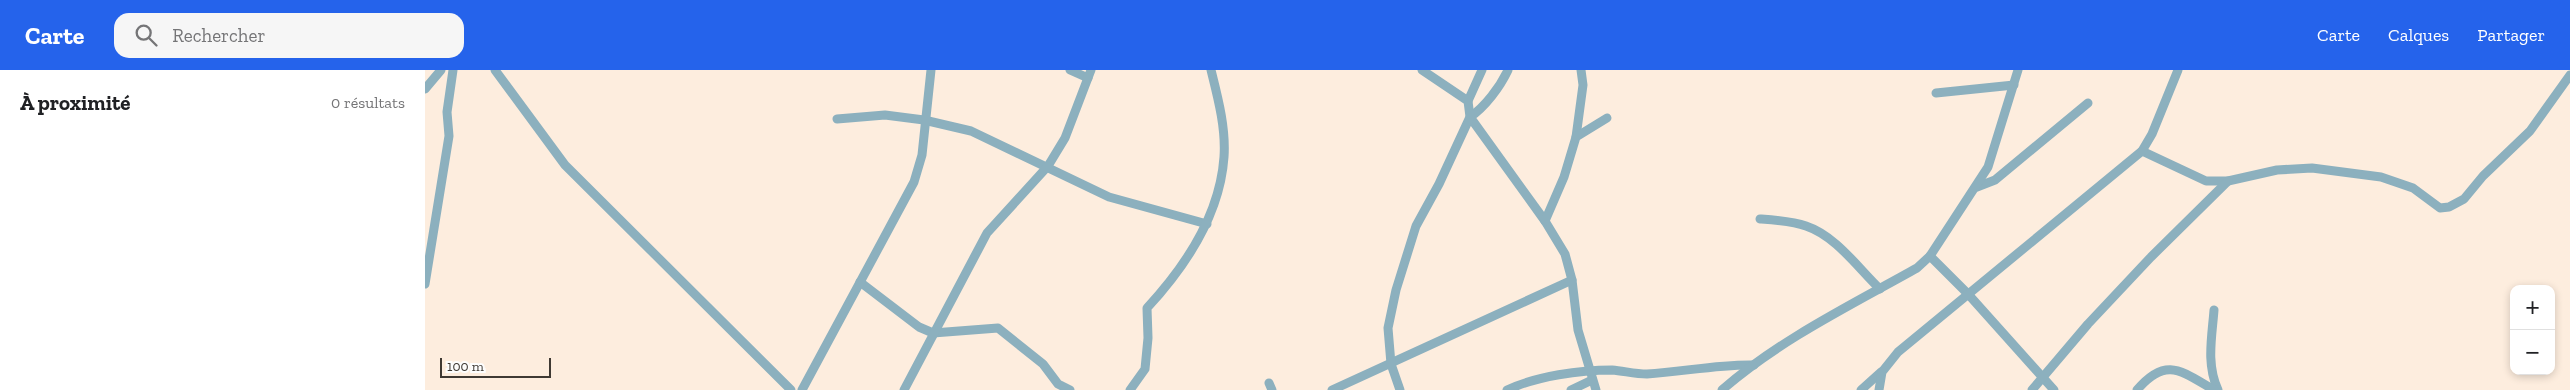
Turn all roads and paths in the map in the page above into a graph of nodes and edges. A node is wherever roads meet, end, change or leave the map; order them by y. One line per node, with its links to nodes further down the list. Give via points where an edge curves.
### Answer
1 (441, 70): 16 (street)
2 (453, 70): 35 (street, via 447,112 449,136)
3 (495, 70): 45 (street, via 565,165)
4 (931, 70): 23 (street)
5 (1070, 70): 13 (street)
6 (1211, 70): 31 (street, via 1220,105 1224,156)
7 (1422, 70): 18 (street)
8 (1483, 70): 18 (street)
9 (1508, 70): 20 (street, via 1489,98)
10 (1581, 70): 24 (street, via 1583,85)
11 (2018, 70): 15 (street)
12 (2178, 70): 25 (street)
13 (1090, 74): 26 (street, via 1065,138)
14 (2570, 75): 27 (street, via 2530,131 2464,199 2449,207 2440,208 2398,181 2337,170 2277,170)
15 (2013, 85): 17 (street); 28 (street, via 1995,150)
16 (425, 89)
17 (1936, 93)
18 (1468, 101): 20 (street)
19 (2087, 103): 28 (street, via 1995,180)
20 (1470, 117): 30 (street); 40 (street, via 1439,184 1415,226 1388,328)
21 (1607, 118): 24 (street)
22 (837, 119): 23 (street, via 885,115)
23 (925, 120): 26 (street, via 971,131); 34 (street, via 922,155 914,182)
24 (1576, 137): 30 (street, via 1564,177)
25 (2142, 151): 27 (street, via 2206,181); 37 (street)
26 (1049, 166): 31 (street, via 1109,197); 39 (street, via 987,233)
27 (2229, 181): 44 (street, via 2151,257)
28 (1977, 187): 32 (street)
29 (1760, 219): 36 (street, via 1813,228 1832,242)
30 (1545, 221): 33 (street, via 1565,254)
31 (1207, 224): 49 (street, via 1171,282 1147,308 1145,369)
32 (1931, 256): 36 (street, via 1917,268); 37 (street)
33 (1572, 280): 40 (street); 43 (street, via 1578,330)
34 (860, 282): 39 (street, via 919,327); 46 (street)
35 (425, 284)
36 (1879, 289): 41 (street)
37 (1968, 294): 42 (street, via 1898,352); 44 (street)
38 (2214, 310): 61 (street, via 2210,359)
39 (933, 333): 47 (street); 48 (street, via 998,328 1043,364 1058,384)
40 (1391, 364): 50 (street); 51 (street)
41 (1754, 365): 43 (street, via 1720,364 1645,374 1615,370); 55 (street)
42 (1881, 372): 56 (street); 57 (street)
43 (1591, 376): 52 (street, via 1537,378); 53 (street); 54 (street)
44 (2044, 376): 58 (street); 59 (street)
45 (791, 390)
46 (802, 390)
47 (904, 390)
48 (1069, 390)
49 (1130, 390)
50 (1332, 390)
51 (1400, 390)
52 (1507, 390)
53 (1571, 390)
54 (1596, 390)
55 (1721, 390)
56 (1861, 390)
57 (1879, 390)
58 (2032, 390)
59 (2054, 390)
60 (2137, 390): 61 (street, via 2148,377 2166,368)
61 (2216, 390)

